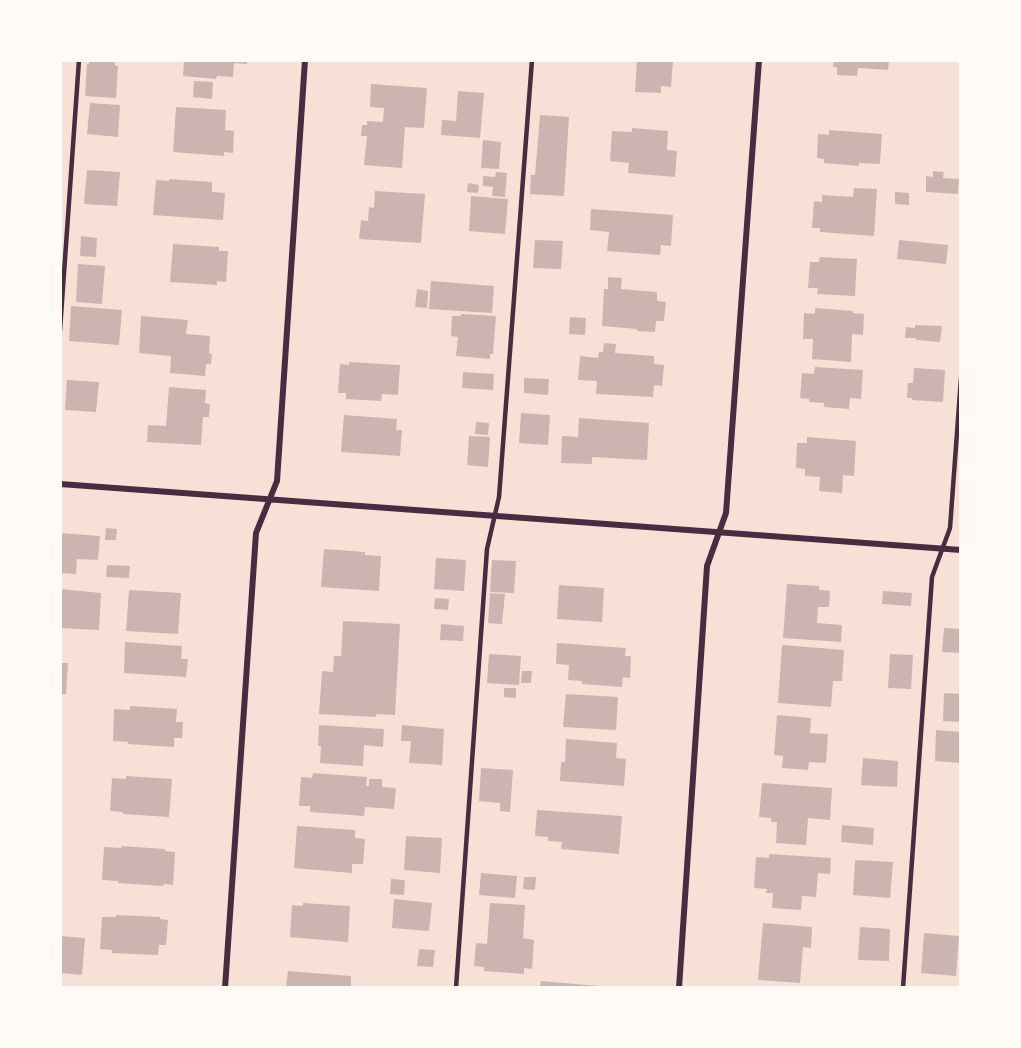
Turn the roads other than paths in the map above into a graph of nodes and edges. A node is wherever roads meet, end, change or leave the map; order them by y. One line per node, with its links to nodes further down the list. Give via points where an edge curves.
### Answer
1 (79, 60): 5 (lane)
2 (305, 60): 8 (street, via 277,481)
3 (532, 60): 9 (lane)
4 (759, 60): 10 (street, via 726,513)
5 (60, 330)
6 (961, 378): 11 (lane, via 950,528)
7 (60, 484): 8 (street)
8 (269, 499): 9 (street); 13 (street, via 256,533)
9 (495, 516): 10 (street); 14 (lane, via 487,549)
10 (719, 532): 11 (street); 15 (street, via 707,566)
11 (942, 549): 12 (street); 16 (lane, via 932,577)
12 (961, 550)
13 (225, 988)
14 (456, 988)
15 (679, 988)
16 (903, 988)

